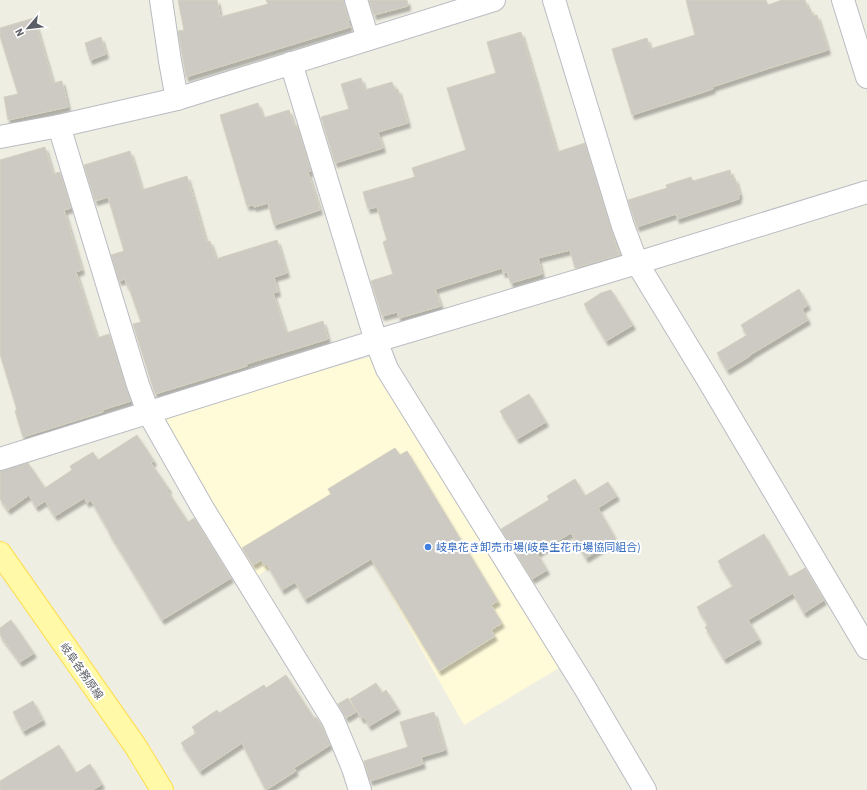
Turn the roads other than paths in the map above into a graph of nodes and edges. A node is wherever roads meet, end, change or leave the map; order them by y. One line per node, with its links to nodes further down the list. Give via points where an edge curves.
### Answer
1 (161, 0): 9 (street)
2 (356, 0): 6 (street)
3 (494, 0): 6 (street)
4 (554, 0): 13 (street, via 623,226)
5 (843, 0): 8 (street)
6 (368, 39): 7 (street)
7 (291, 63): 9 (street); 14 (street)
8 (867, 77)
9 (177, 99): 10 (street)
10 (59, 126): 11 (street); 15 (street)
11 (0, 137)
12 (867, 192): 13 (street)
13 (637, 263): 14 (street); 18 (street)
14 (376, 341): 15 (street); 21 (street, via 388,369)
15 (148, 412): 16 (street); 20 (street, via 202,507 333,720)
16 (0, 458)
17 (0, 553): 19 (main road, 岐阜各務原線, via 136,747)
18 (867, 648)
19 (162, 790)
20 (360, 790)
21 (645, 790)

